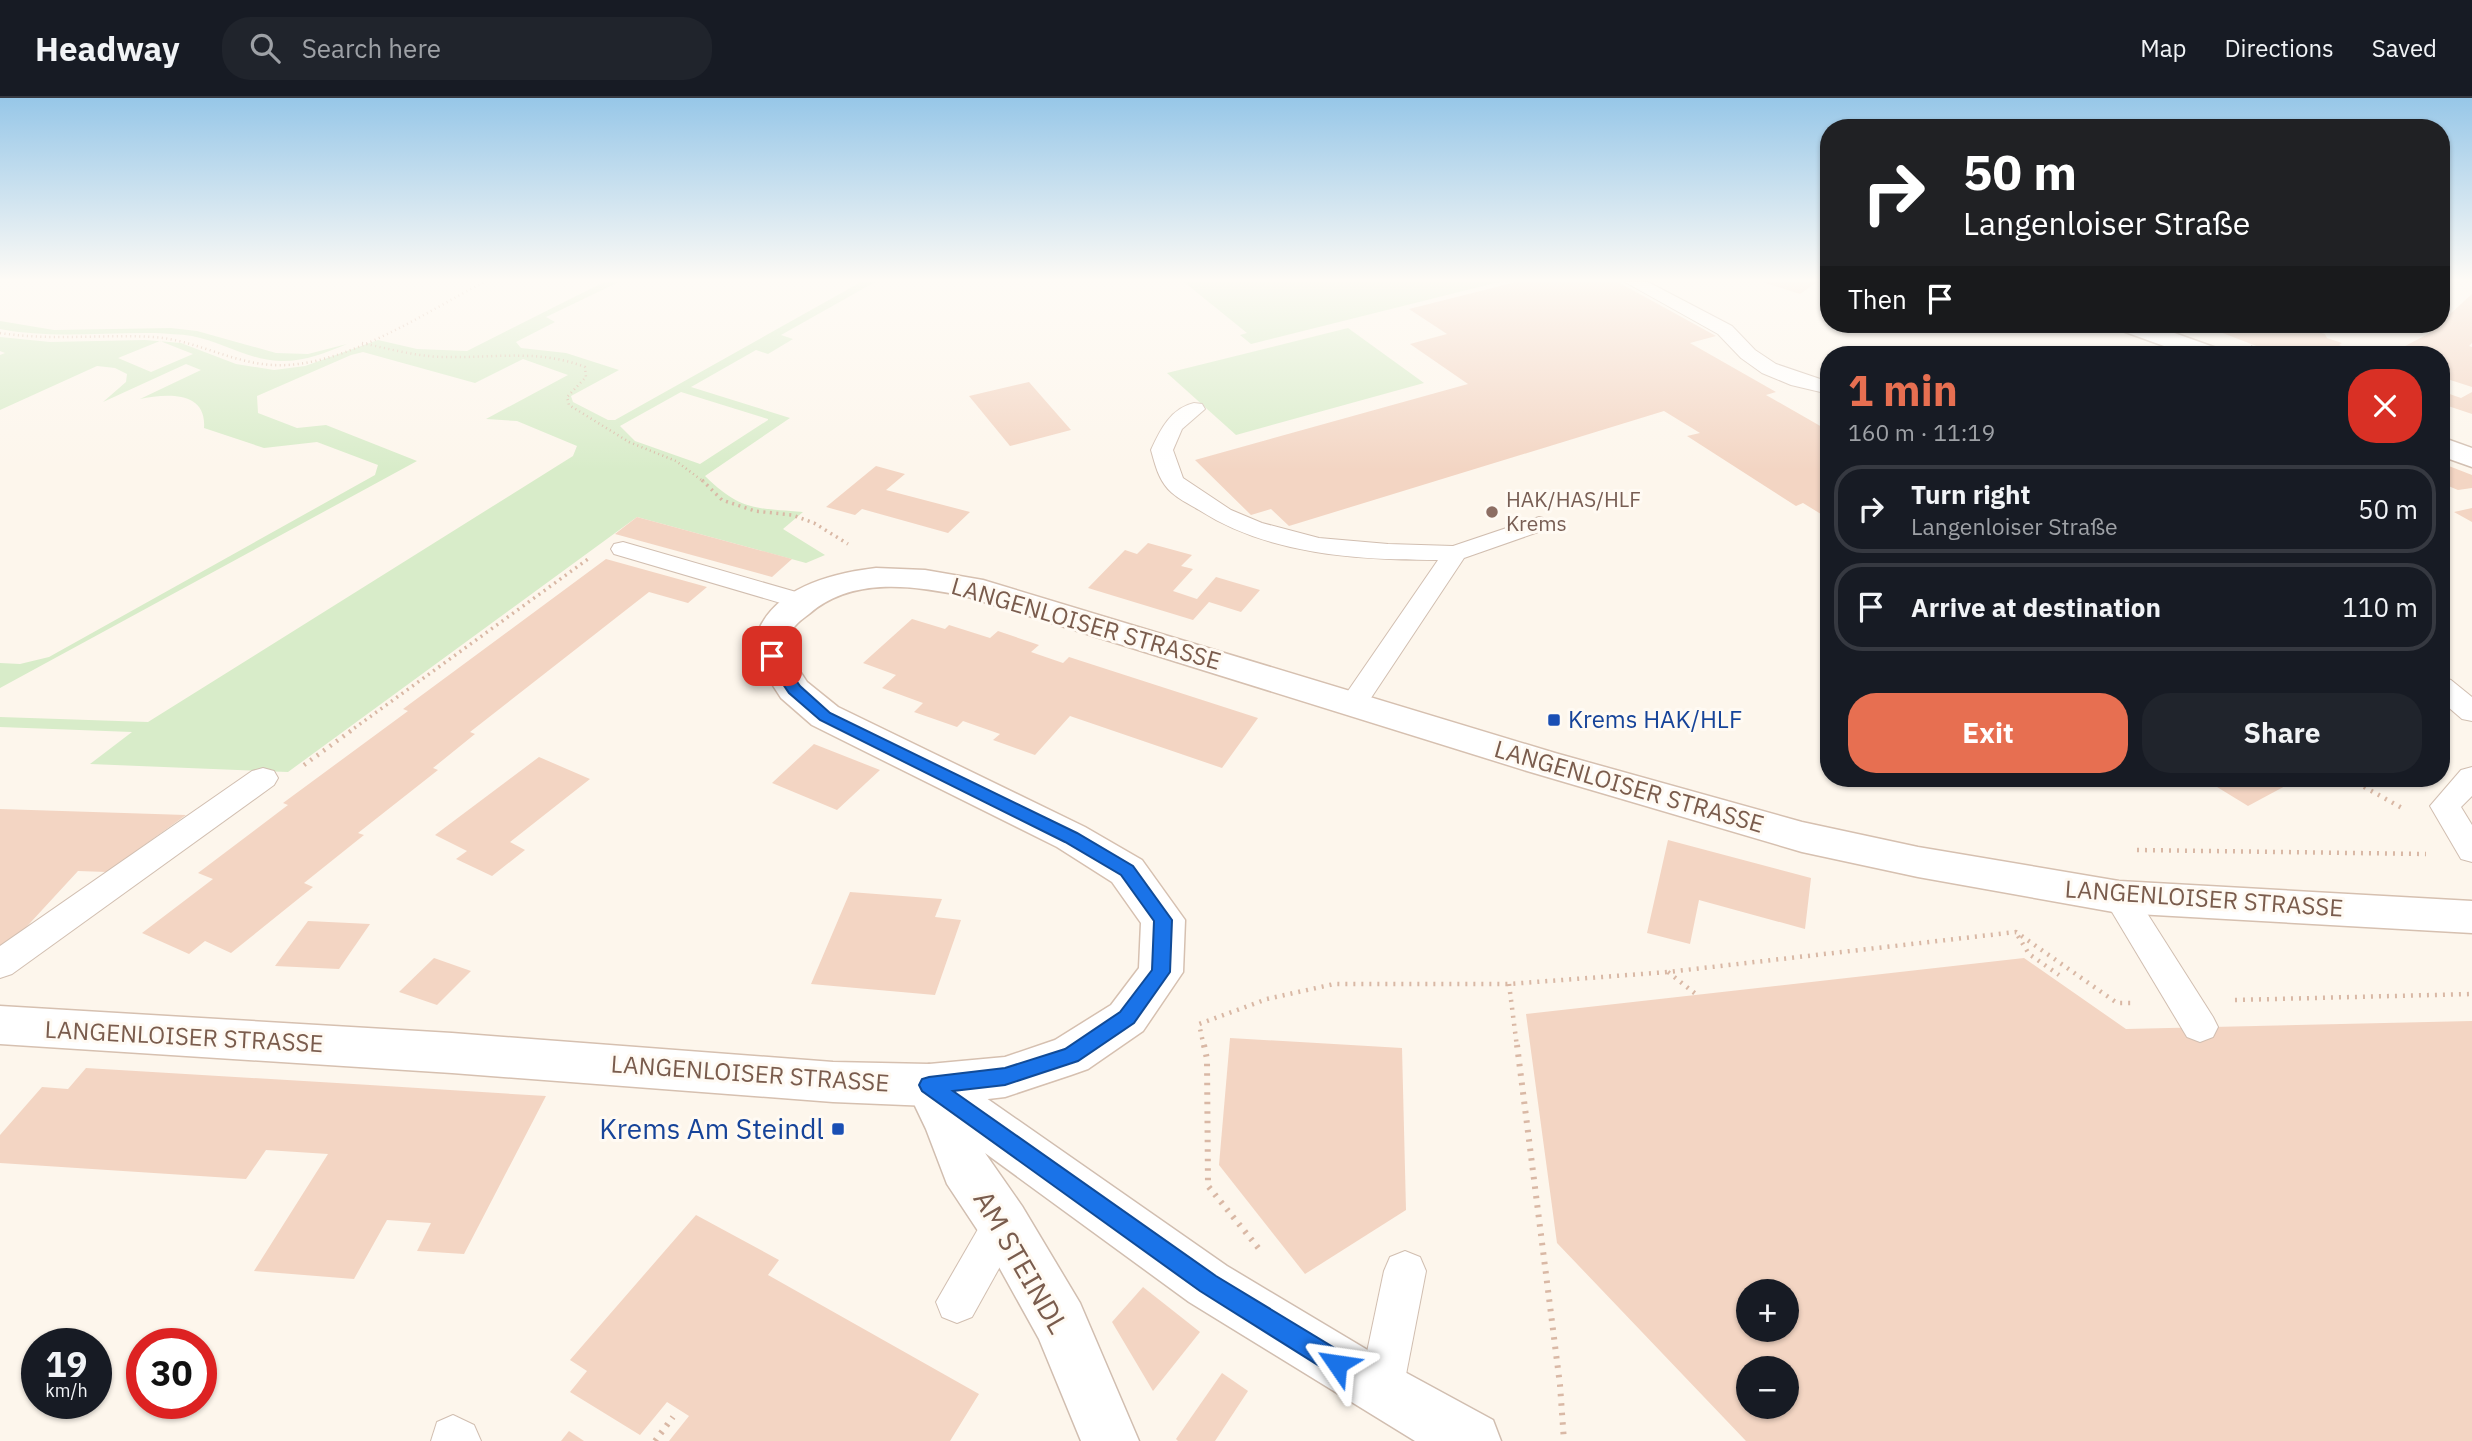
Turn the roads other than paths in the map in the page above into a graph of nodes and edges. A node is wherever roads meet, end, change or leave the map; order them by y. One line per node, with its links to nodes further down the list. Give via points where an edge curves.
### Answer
1 (1742, 345): 2 (lane, via 1752,357 1792,379)
2 (1820, 386)
3 (1194, 409): 8 (lane, via 1173,426 1162,450 1173,481 1212,510 1265,532 1324,545 1384,553)
4 (2450, 449): 5 (street)
5 (2472, 458)
6 (1539, 524): 8 (lane)
7 (623, 549): 9 (lane)
8 (1455, 553): 11 (lane)
9 (801, 601): 11 (street, LANGENLOISER STRASSE, via 836,585 874,578 921,578 971,587); 21 (street, LANGENLOISER STRASSE, via 776,628 772,656 794,690 825,716 1071,837 1127,871 1163,920 1161,972 1127,1018 1071,1055 1005,1077)
10 (2450, 694): 12 (lane)
11 (1353, 704): 16 (street, LANGENLOISER STRASSE, via 1802,837)
12 (2472, 712)
13 (278, 775): 18 (lane)
14 (2472, 777): 15 (lane, via 2445,806)
15 (2472, 851)
16 (2119, 897): 17 (street, LANGENLOISER STRASSE); 19 (lane)
17 (2472, 917)
18 (0, 964)
19 (2191, 1014)
20 (0, 1026): 21 (street, LANGENLOISER STRASSE)
21 (929, 1085): 22 (street, AM STEINDL, via 965,1168); 25 (street, via 1208,1284)
22 (1003, 1223): 24 (lane); 26 (street, AM STEINDL, via 1060,1322)
23 (1405, 1271): 25 (lane)
24 (957, 1302)
25 (1381, 1390): 27 (street)
26 (1110, 1441)
27 (1472, 1441)

